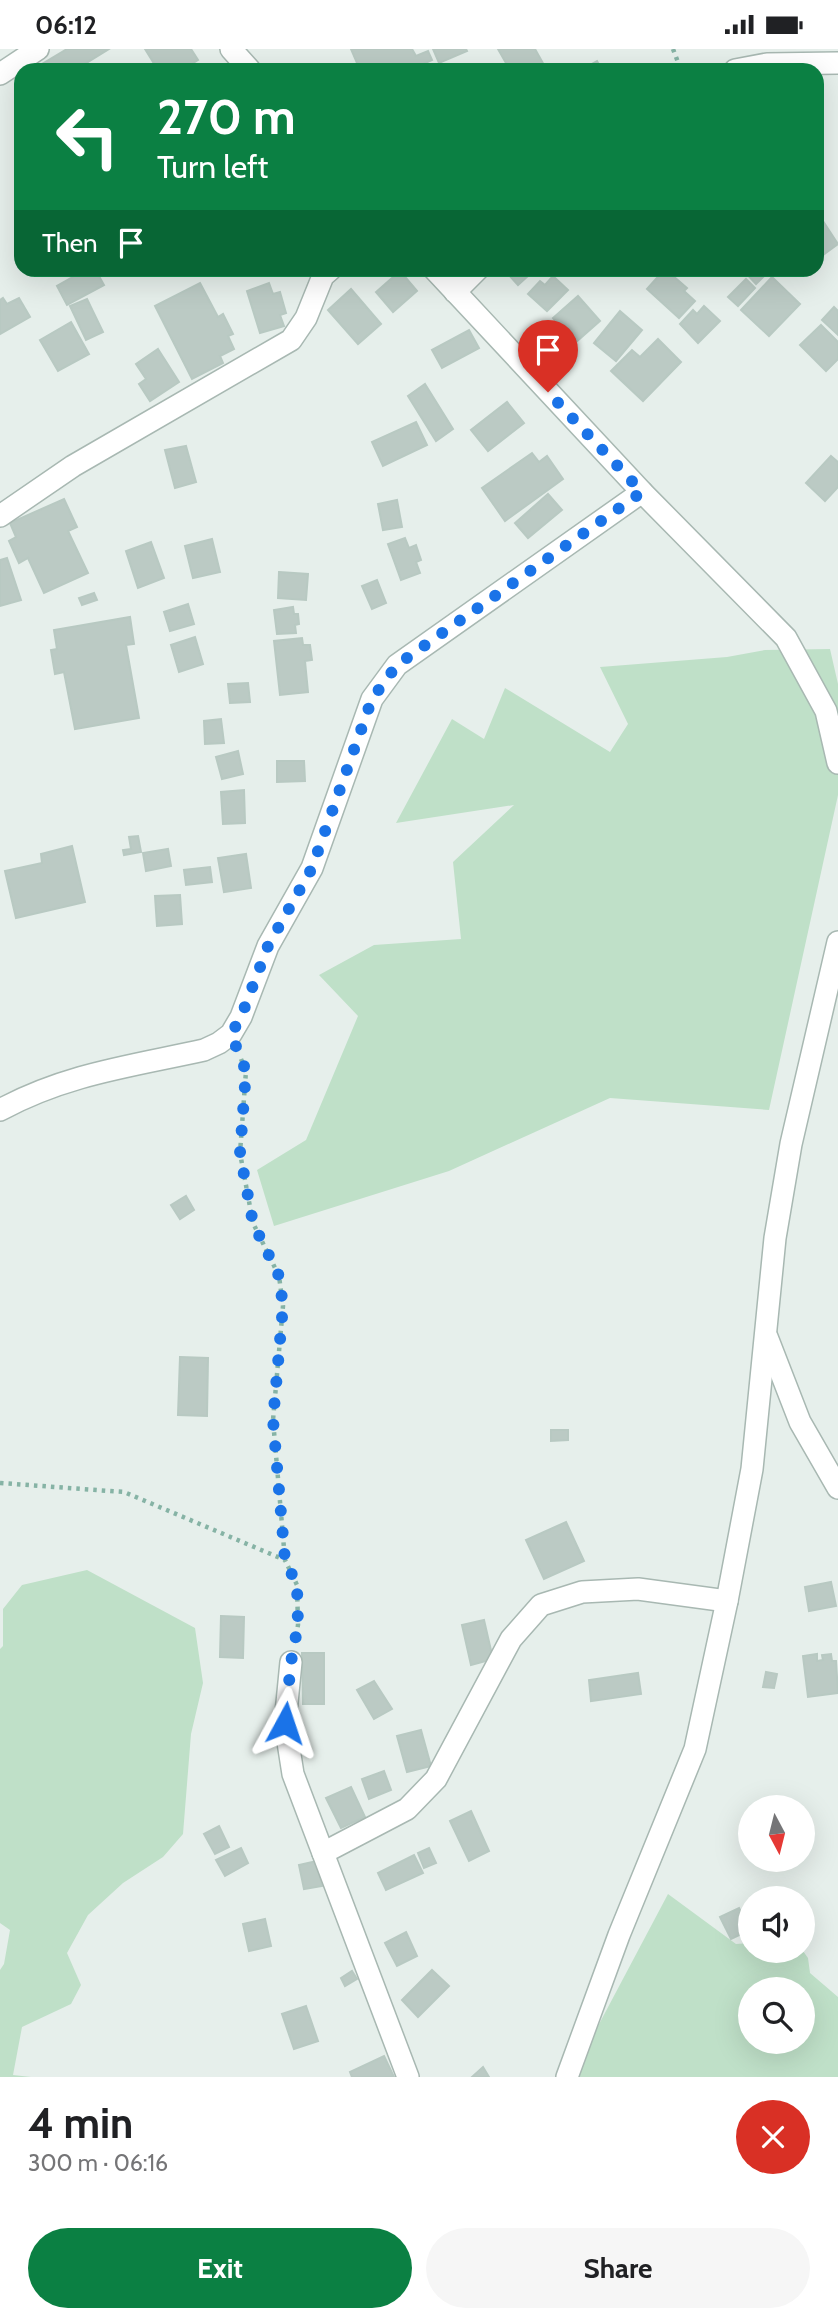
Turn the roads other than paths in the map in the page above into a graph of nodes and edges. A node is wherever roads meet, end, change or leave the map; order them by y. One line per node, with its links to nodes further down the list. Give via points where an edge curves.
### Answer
1 (38, 49): 3 (street)
2 (231, 49): 4 (street)
3 (17, 63)
4 (244, 63)
5 (323, 277): 10 (street, via 306,318 290,340 73,466)
6 (441, 277): 8 (street)
7 (470, 277): 8 (street)
8 (455, 292): 9 (street)
9 (642, 492): 11 (street, via 786,638 826,711); 13 (street, via 397,665 372,699 312,868 268,946 231,1034 204,1050 71,1079)
10 (0, 516)
11 (838, 763)
12 (838, 942): 14 (street, via 790,1143 775,1238)
13 (0, 1110)
14 (767, 1337): 15 (street, via 800,1422); 16 (street, via 752,1469)
15 (838, 1488)
16 (727, 1601): 18 (street, via 638,1589 582,1592 541,1605 511,1639 436,1779 407,1809); 20 (street, via 695,1748)
17 (291, 1662): 18 (street, via 285,1723 293,1774)
18 (323, 1853): 19 (street)
19 (408, 2077)
20 (567, 2077)

